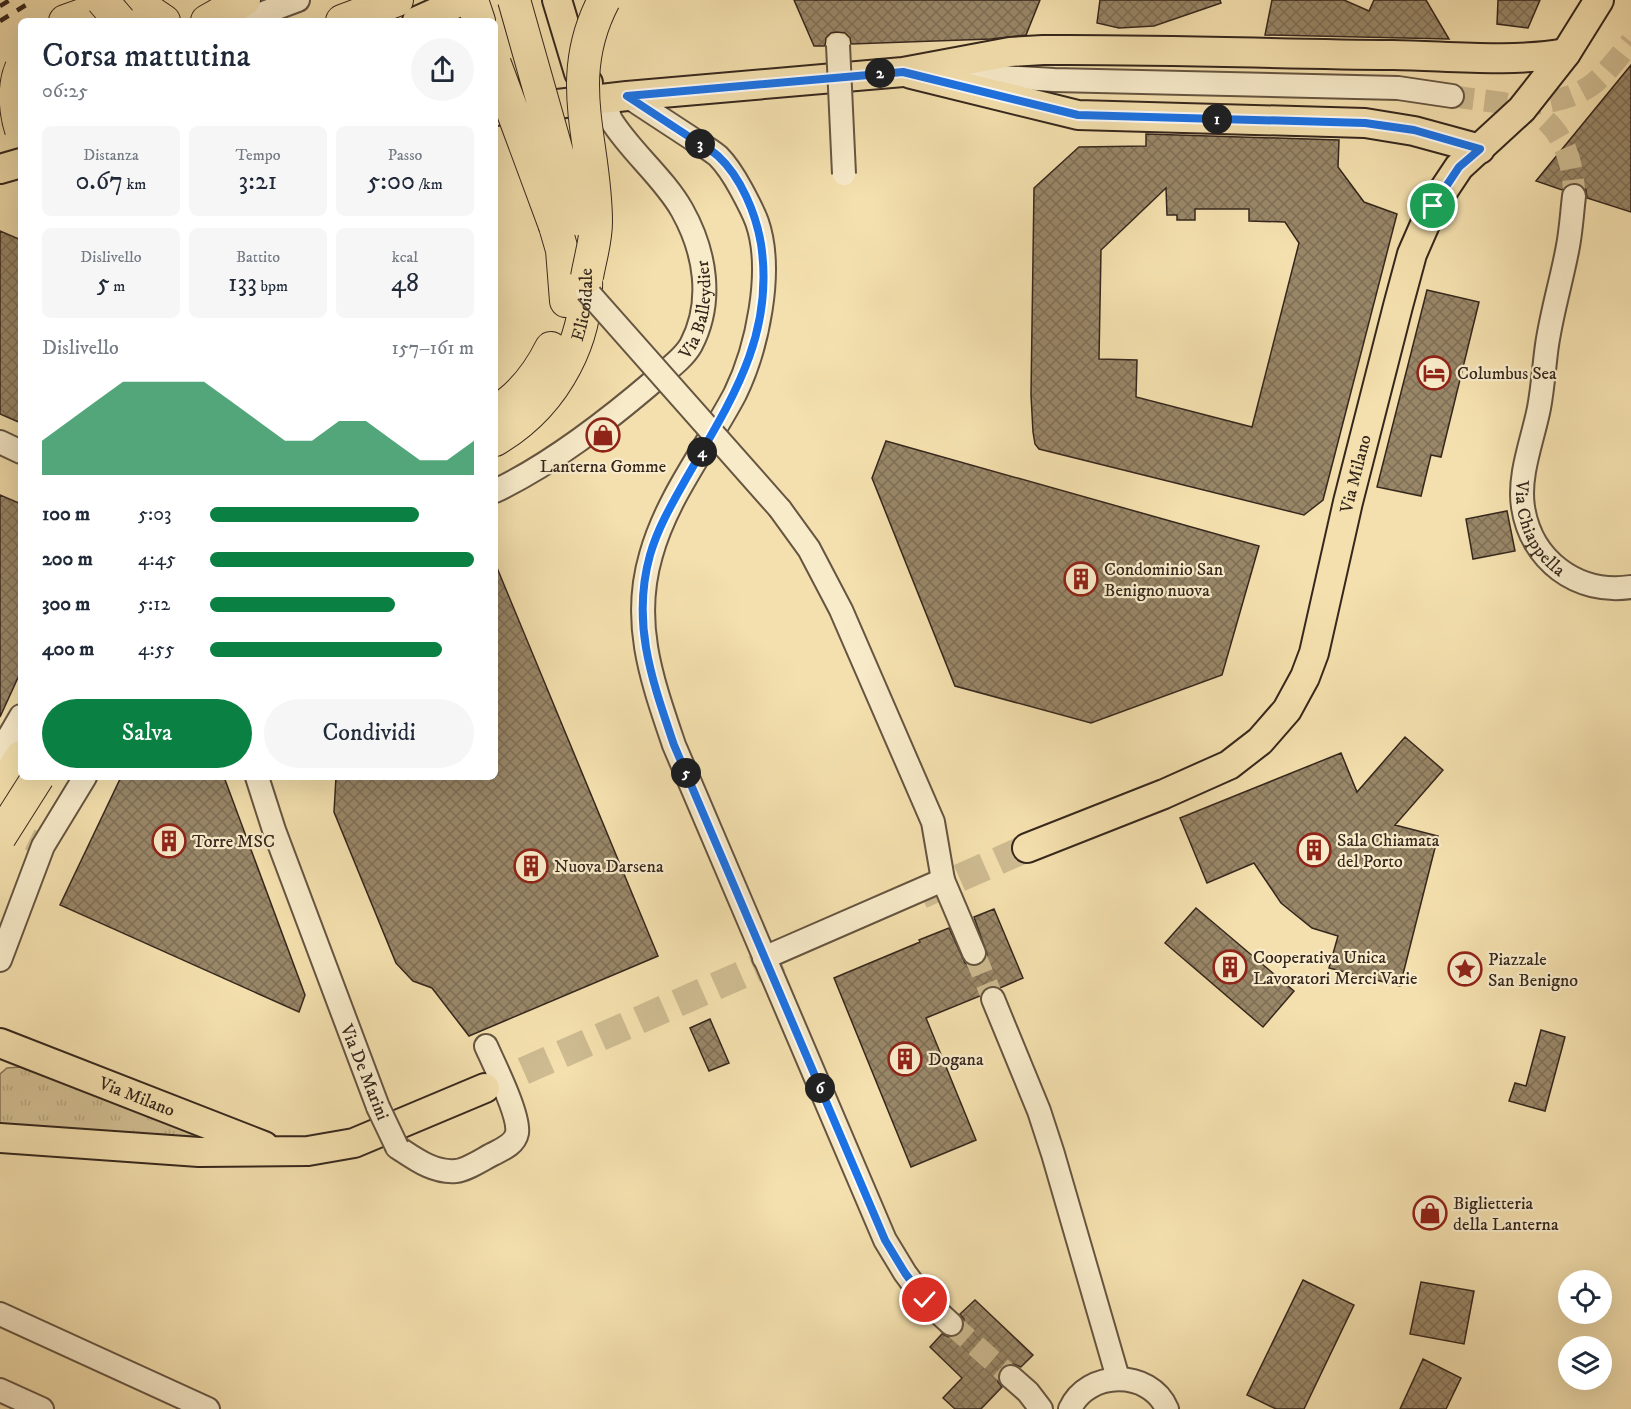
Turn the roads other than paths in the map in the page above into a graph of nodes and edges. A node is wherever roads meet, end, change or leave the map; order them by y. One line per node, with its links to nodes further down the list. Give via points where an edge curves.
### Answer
1 (102, 0): 14 (highway, bridge)
2 (124, 0): 13 (highway)
3 (133, 0): 15 (highway)
4 (244, 0): 16 (highway)
5 (298, 0): 17 (street)
6 (397, 0): 18 (highway)
7 (464, 0): 19 (main road)
8 (472, 0): 20 (highway)
9 (514, 0): 37 (highway, Elicoidale, bridge, via 583,246)
10 (556, 0): 27 (main road, Via Balleydier, via 579,73)
11 (604, 0): 37 (highway, bridge, via 587,41 582,86 596,225)
12 (1599, 0): 22 (main road, Via Milano)
13 (73, 18)
14 (117, 18)
15 (160, 18)
16 (212, 18)
17 (250, 18)
18 (350, 18)
19 (424, 18)
20 (478, 18)
21 (838, 45): 35 (street, bridge)
22 (1566, 53): 24 (main road, via 1506,60 1043,50 1010,52); 32 (main road, Via Milano, via 1522,109)
23 (498, 71): 38 (highway, bridge, via 562,250 566,291 562,323 539,370)
24 (903, 72): 26 (street, via 1054,80 1398,88); 27 (main road); 32 (main road, via 1078,115 1365,123 1414,130)
25 (18, 85): 31 (highway, bridge)
26 (1452, 96)
27 (616, 97): 29 (main road); 42 (street, Via Balleydier, via 610,119 680,207 690,226 703,268 703,308 691,345 679,360 631,401 564,449); 55 (street, via 718,156 735,178 758,224 763,284 757,336 735,394 657,536 644,585 642,613 645,654 674,745)
28 (18, 110): 30 (main road)
29 (498, 111)
30 (0, 117)
31 (18, 121)
32 (1480, 149): 52 (main road, Via Milano, via 1459,167 1433,206 1412,254 1314,653 1287,710 1260,741 1229,765)
33 (18, 165): 34 (main road)
34 (0, 169)
35 (844, 174)
36 (1574, 196): 43 (street, Via Chiappella, via 1522,504 1530,536 1562,572 1601,587)
37 (587, 284): 39 (highway, Elicoidale, via 582,326 559,376 541,403); 53 (street, bridge, via 780,509 809,549 841,610 933,822)
38 (498, 410)
39 (498, 438)
40 (0, 441): 41 (street)
41 (18, 450)
42 (498, 490)
43 (1631, 587)
44 (18, 721): 45 (street)
45 (0, 752)
46 (18, 762): 50 (highway)
47 (36, 780): 51 (highway, bridge)
48 (83, 780): 56 (street, via 43,846)
49 (258, 780): 59 (street, Via De Marini, bridge, via 378,1107 397,1146 423,1164 457,1172 512,1142 517,1134 516,1120)
50 (0, 792)
51 (0, 837)
52 (1027, 848)
53 (944, 880): 54 (street); 55 (street)
54 (974, 954)
55 (764, 958): 64 (street, via 885,1240 925,1300)
56 (0, 960)
57 (993, 999): 66 (street, via 1039,1111)
58 (0, 1043): 62 (main road, Via Milano)
59 (486, 1046)
60 (485, 1088): 62 (main road, Via Milano, via 354,1143 308,1151)
61 (0, 1138): 62 (main road, Via Milano, via 199,1152)
62 (274, 1150)
63 (0, 1314): 69 (street)
64 (951, 1324)
65 (1011, 1377): 70 (street)
66 (1118, 1378): 71 (street, via 1100,1381 1084,1390); 72 (street, via 1152,1390)
67 (0, 1390): 68 (street)
68 (42, 1409)
69 (208, 1409)
70 (1041, 1409)
71 (1070, 1409)
72 (1167, 1409)

